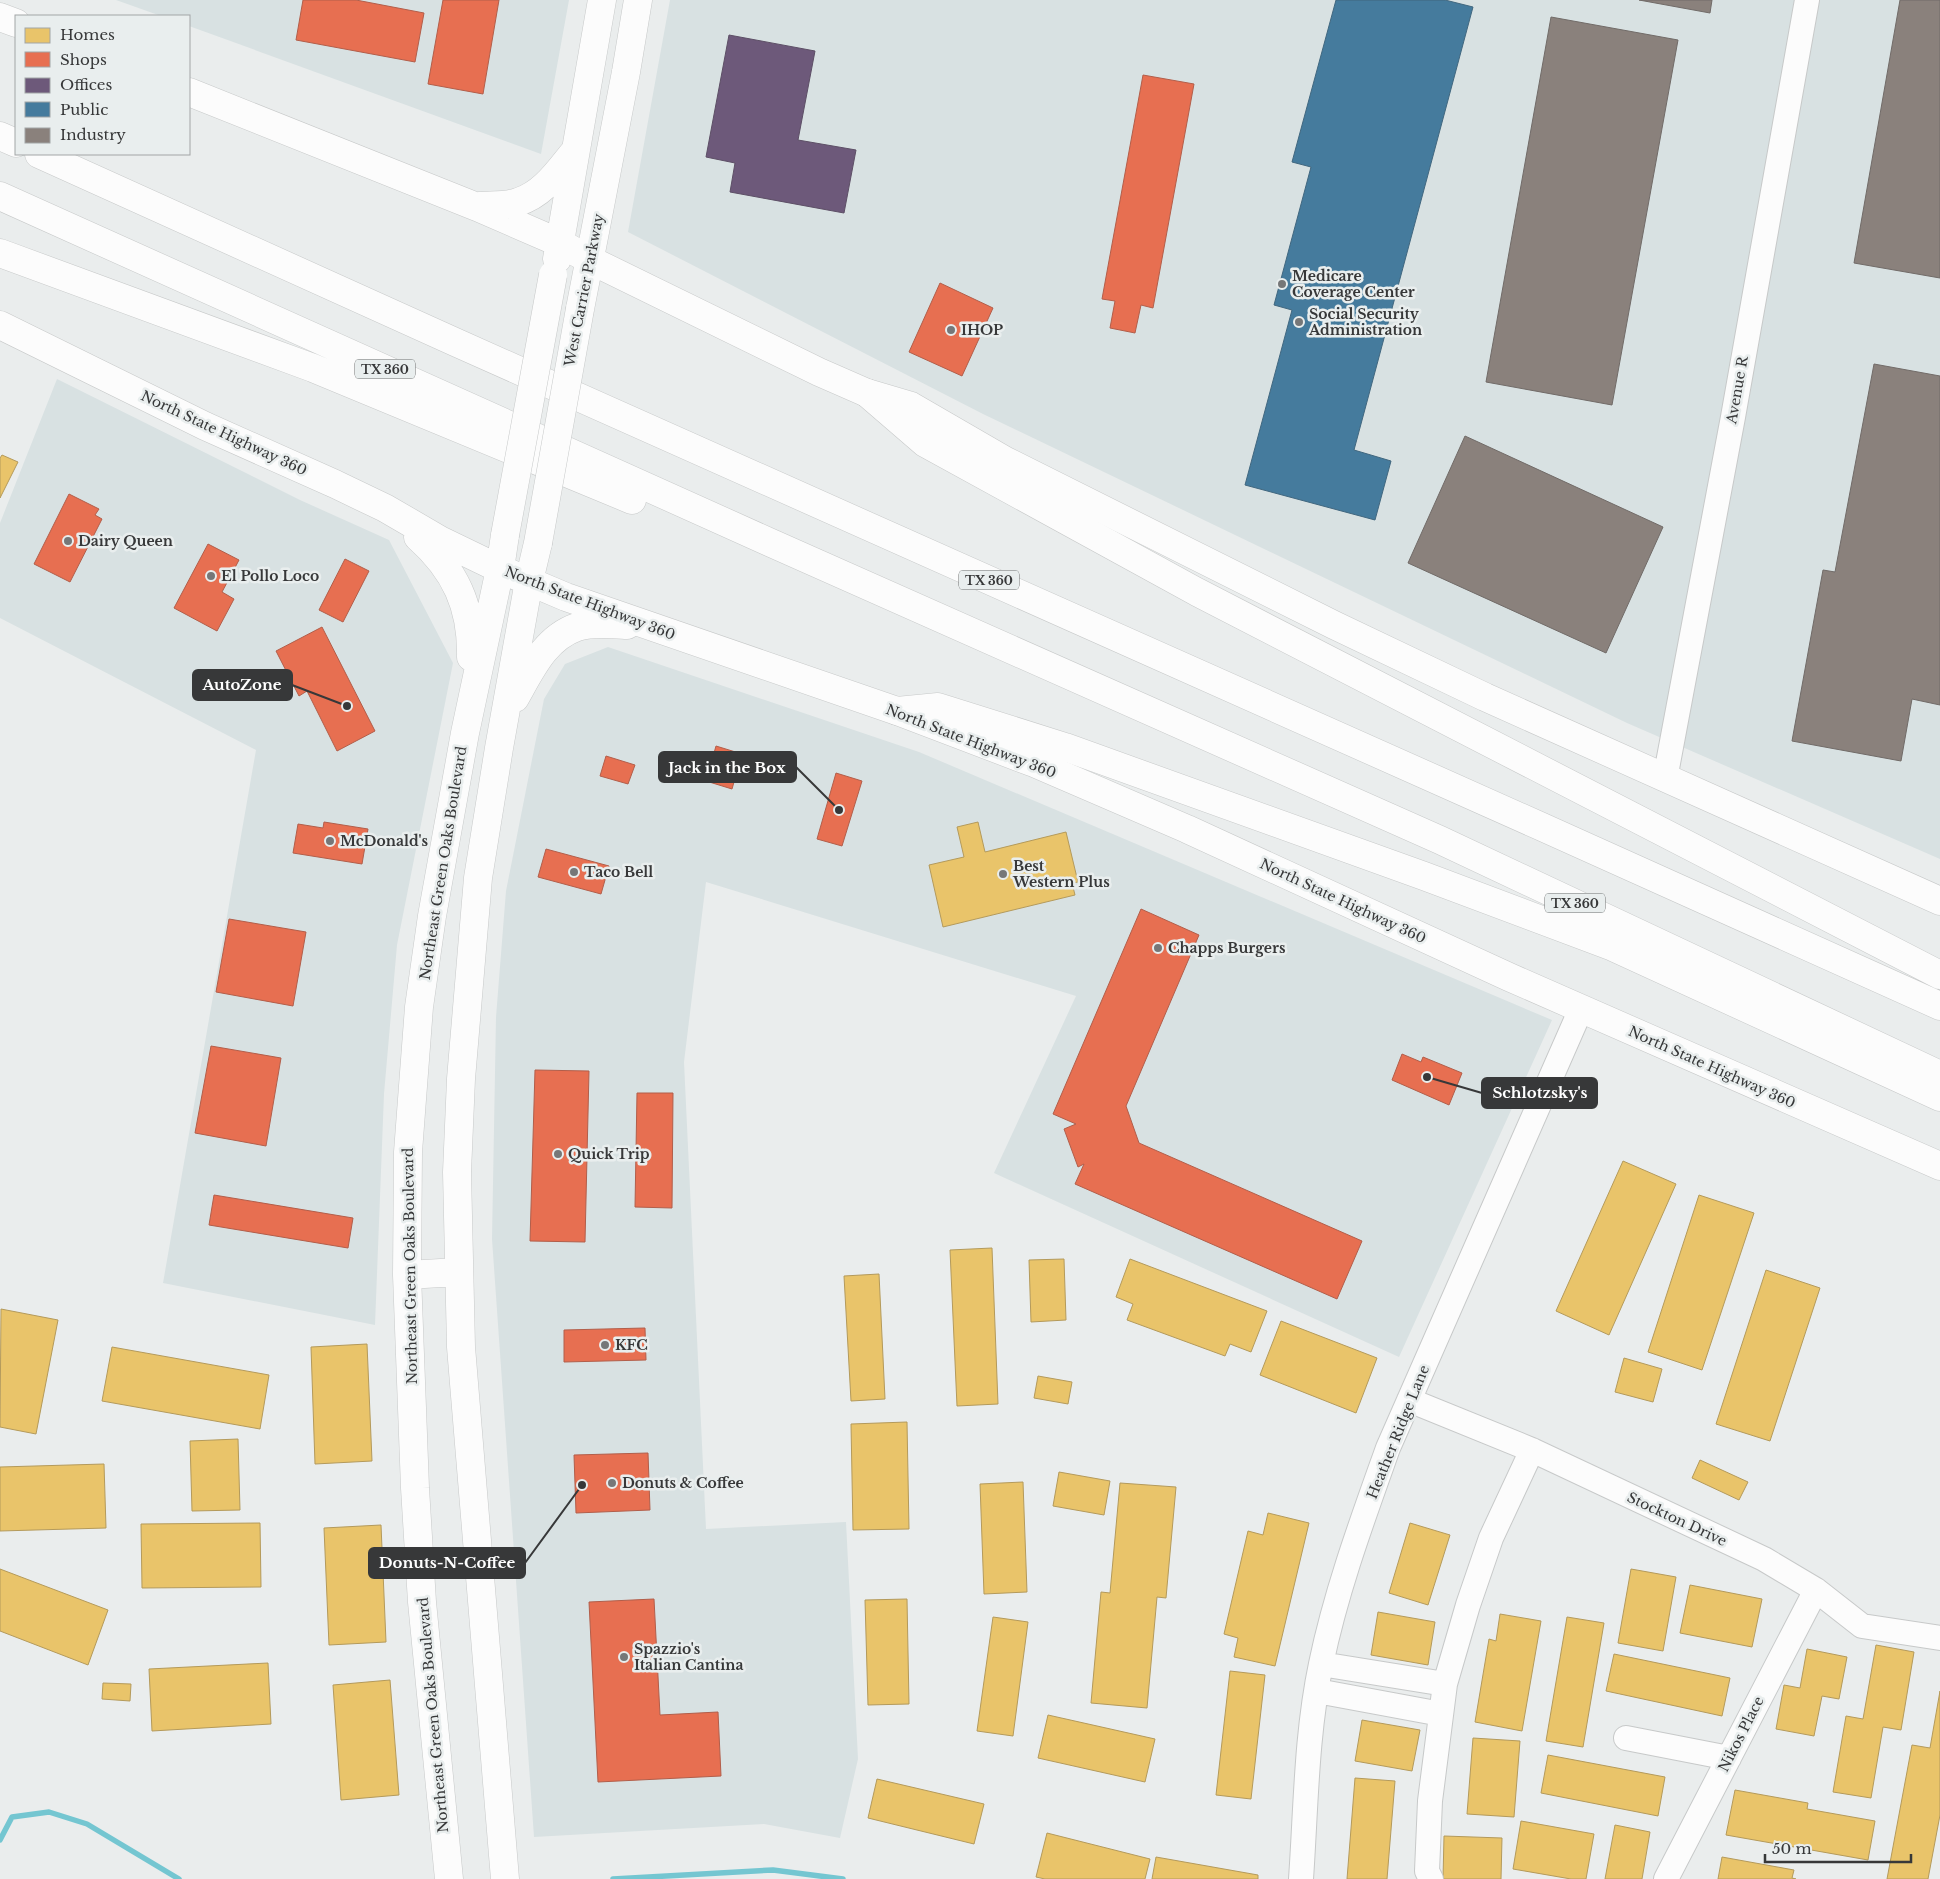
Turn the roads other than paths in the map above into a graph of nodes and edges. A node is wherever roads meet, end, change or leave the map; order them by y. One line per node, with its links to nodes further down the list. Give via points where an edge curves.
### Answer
1 (602, 0): 9 (main road)
2 (638, 0): 15 (main road, West Carrier Parkway)
3 (1807, 0): 26 (street, Avenue R)
4 (0, 17): 5 (main road)
5 (15, 23)
6 (190, 92): 12 (main road)
7 (0, 136): 8 (main road)
8 (15, 144)
9 (576, 150): 12 (main road, via 549,183 533,196 517,202); 13 (main road)
10 (41, 155): 29 (main road, TX 360)
11 (0, 196): 19 (main road, TX 360)
12 (477, 207): 13 (main road)
13 (560, 243): 15 (main road); 20 (main road, bridge)
14 (0, 253): 19 (main road, via 313,368 704,530)
15 (590, 260): 17 (main road); 21 (main road, West Carrier Parkway, bridge)
16 (0, 325): 18 (main road, North State Highway 360, via 204,426)
17 (868, 393): 26 (main road, via 911,406 1006,461 1334,625); 28 (main road, via 925,443 1197,592)
18 (385, 508): 20 (main road, North State Highway 360); 23 (main road, via 436,553 458,586 468,614)
19 (769, 542): 31 (main road, TX 360, via 1440,840)
20 (500, 569): 21 (main road, North State Highway 360); 23 (main road, Northeast Green Oaks Boulevard)
21 (529, 581): 22 (main road, North State Highway 360); 25 (main road)
22 (644, 625): 24 (main road, North State Highway 360); 25 (main road, via 579,626 562,634 542,652)
23 (470, 706): 35 (main road, Northeast Green Oaks Boulevard, via 450,809 419,1007 408,1152)
24 (897, 711): 30 (main road, North State Highway 360, via 1034,763 1187,829); 32 (main road, via 938,707 1065,747 1424,876 1613,947)
25 (506, 714): 34 (main road, via 479,868 461,1079)
26 (1665, 779): 27 (main road)
27 (1940, 901)
28 (1940, 975)
29 (1940, 1006)
30 (1581, 1009): 33 (main road, North State Highway 360); 36 (street, Heather Ridge Lane)
31 (1940, 1075)
32 (1940, 1097)
33 (1940, 1166)
34 (458, 1272): 35 (main road); 47 (main road, via 460,1347)
35 (407, 1275): 46 (main road, Northeast Green Oaks Boulevard, via 422,1602)
36 (1409, 1400): 37 (street, Stockton Drive); 40 (street, Heather Ridge Lane, via 1369,1500)
37 (1532, 1450): 38 (street, Stockton Drive, via 1764,1559); 41 (street, via 1491,1538)
38 (1816, 1590): 39 (street, Stockton Drive, via 1862,1626); 45 (street, Nikos Place)
39 (1940, 1638)
40 (1321, 1664): 41 (street); 42 (street, Heather Ridge Lane)
41 (1445, 1684): 43 (street)
42 (1316, 1691): 43 (street); 48 (street, Heather Ridge Lane)
43 (1439, 1725): 49 (street, via 1426,1871)
44 (1626, 1738): 45 (street)
45 (1729, 1758): 50 (street, Nikos Place)
46 (449, 1879)
47 (505, 1879)
48 (1301, 1879)
49 (1431, 1879)
50 (1666, 1879)

